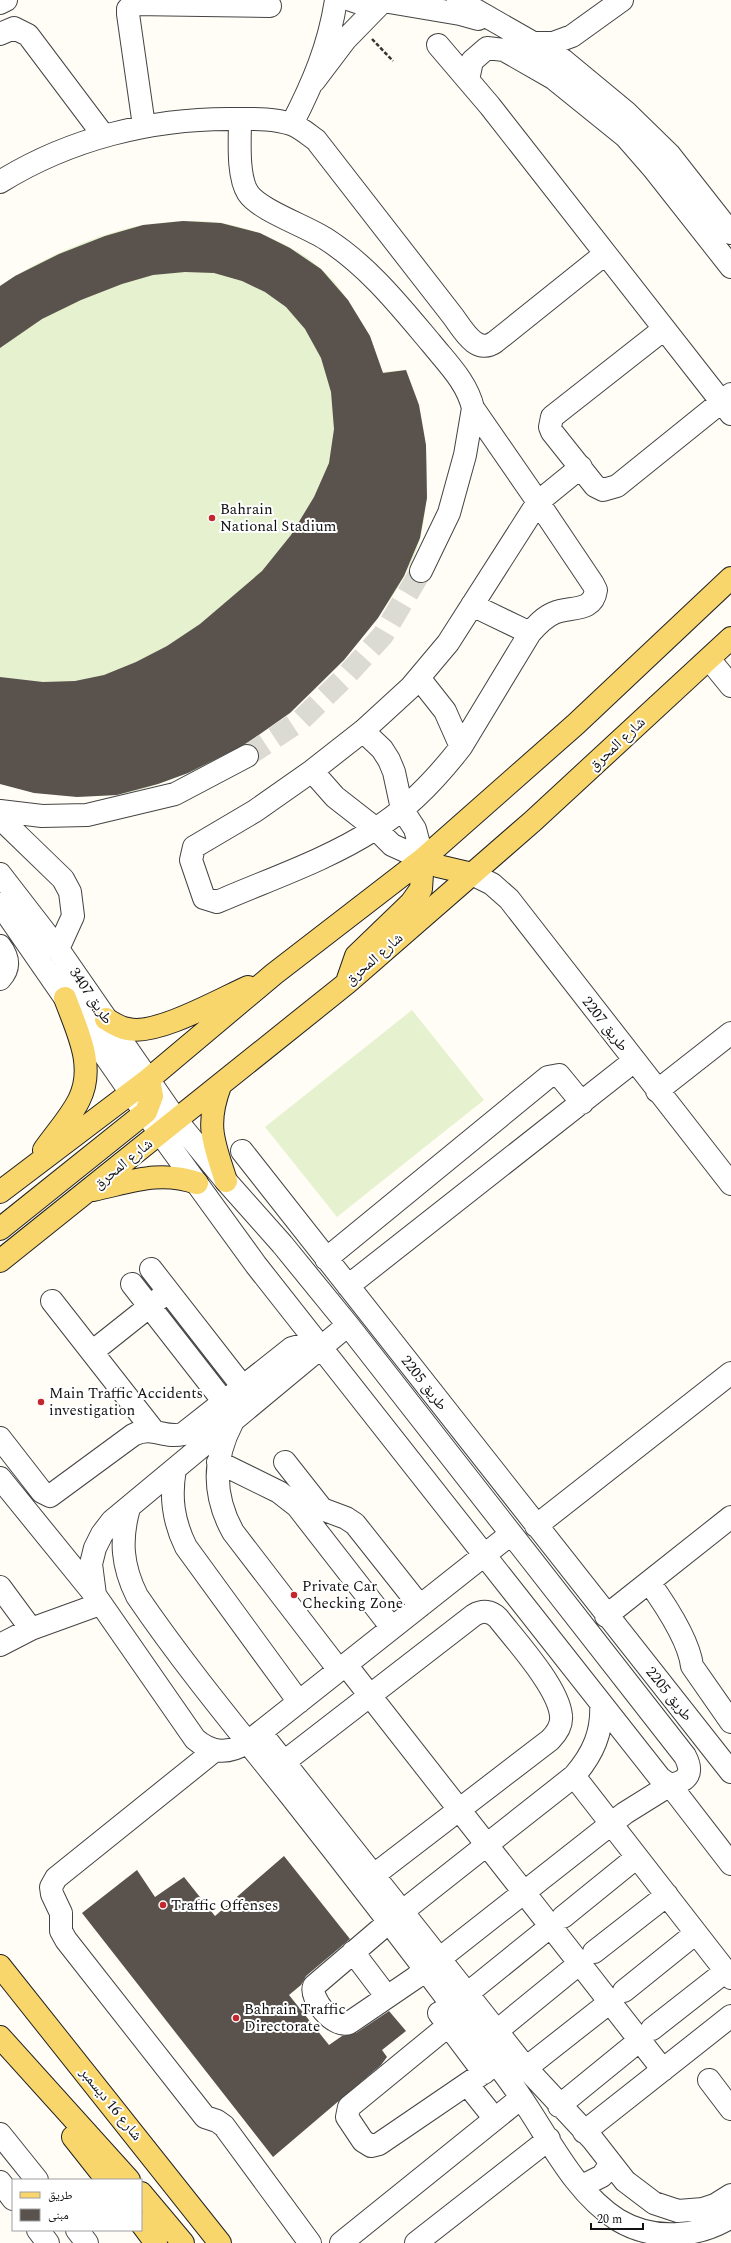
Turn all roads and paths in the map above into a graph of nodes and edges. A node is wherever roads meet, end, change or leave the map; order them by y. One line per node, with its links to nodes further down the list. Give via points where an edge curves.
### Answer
1 (6, 0): 7 (street)
2 (336, 0): 15 (street)
3 (351, 0): 4 (street, via 363,4)
4 (383, 0): 10 (street, via 460,14); 15 (street, via 345,40)
5 (458, 0): 9 (street)
6 (622, 0): 12 (street, via 572,36 553,43)
7 (0, 2)
8 (270, 6): 18 (street, via 139,2 133,4 128,9)
9 (476, 7): 10 (street)
10 (501, 26): 12 (street)
11 (0, 34): 19 (street, via 14,28 28,35)
12 (532, 43): 21 (street, via 563,60 627,113 669,154)
13 (438, 45): 14 (street)
14 (468, 80): 22 (street); 23 (street, via 472,61 487,48 504,50 553,78 626,137)
15 (314, 81): 17 (street)
16 (240, 119): 17 (street, via 266,119); 18 (street, via 212,118); 26 (street, via 242,177 252,199 325,238 358,262 401,307 459,377)
17 (292, 124): 22 (street, via 316,140 452,315 480,346 491,346)
18 (144, 126): 19 (street)
19 (104, 136): 20 (street, via 27,165)
20 (0, 182)
21 (731, 233)
22 (605, 254): 24 (street)
23 (731, 267)
24 (664, 329): 25 (street); 27 (street, via 552,417 552,432)
25 (728, 403): 27 (street, via 613,488 598,488)
26 (473, 408): 28 (street); 29 (street, via 465,455 450,513)
27 (579, 465): 28 (street)
28 (538, 502): 31 (street); 32 (street, via 596,590 589,605 554,613 537,624)
29 (421, 571)
30 (731, 578): 45 (main road, via 576,724)
31 (472, 604): 32 (street); 35 (street, via 448,643)
32 (530, 633): 38 (street)
33 (731, 638): 34 (main road, شارع المحرق)
34 (709, 659): 36 (street); 47 (main road, شارع المحرق)
35 (419, 678): 37 (street); 38 (street, via 445,711)
36 (731, 686)
37 (363, 731): 40 (street); 41 (street, via 382,749 389,760)
38 (461, 747): 41 (street, via 434,781)
39 (247, 756): 42 (street, via 174,794 87,815 42,816)
40 (312, 771): 44 (street, via 335,797); 44 (street, via 254,811 194,847 191,860 204,898 218,902 295,869)
41 (402, 809): 44 (street); 45 (street, via 415,829)
42 (0, 811)
43 (0, 818): 50 (street, via 63,879 70,892 73,916)
44 (376, 829): 45 (street, via 392,845)
45 (424, 858): 47 (main road, via 438,866); 51 (main road); 53 (main road, via 421,889 411,903 356,956)
46 (0, 874): 50 (street, طريق 3407)
47 (472, 874): 53 (main road, شارع المحرق); 57 (street, طريق 2207, via 492,884 509,899)
48 (0, 904): 54 (street, طريق 3407)
49 (0, 946): 52 (street, via 8,965)
50 (58, 949): 55 (street, طريق 3407)
51 (274, 974): 55 (main road, via 164,1025 129,1030); 58 (main road)
52 (0, 979)
53 (347, 983): 59 (main road, شارع المحرق)
54 (65, 998): 61 (street, طريق 3407); 66 (main road, via 86,1058 84,1088 78,1101)
55 (106, 1019): 58 (street, طريق 3407)
56 (731, 1033): 60 (street)
57 (634, 1062): 60 (street, طريق 2207); 62 (street)
58 (149, 1079): 61 (main road); 63 (main road, via 152,1096); 64 (street, طريق 3407)
59 (220, 1086): 64 (main road, شارع المحرق); 67 (main road, via 212,1111 211,1128)
60 (657, 1091): 69 (street, طريق 2207)
61 (131, 1093): 63 (street, طريق 3407); 66 (main road)
62 (582, 1103): 74 (street, via 559,1075 548,1077); 79 (street)
63 (146, 1112): 64 (street, طريق 3407); 72 (main road)
64 (169, 1127): 67 (street); 68 (street); 71 (main road, شارع المحرق)
65 (242, 1151): 74 (street, طريق 2205)
66 (32, 1167): 70 (main road)
67 (226, 1181): 73 (street)
68 (197, 1183): 71 (main road, via 169,1176 141,1179); 76 (street)
69 (731, 1184)
70 (0, 1192)
71 (88, 1192): 75 (main road, شارع المحرق)
72 (0, 1229)
73 (282, 1244): 76 (street, via 272,1260); 84 (street)
74 (326, 1259): 79 (street, طريق 2205)
75 (0, 1260)
76 (256, 1265): 86 (street)
77 (151, 1269): 80 (street)
78 (132, 1284): 82 (street)
79 (348, 1286): 101 (street, طريق 2205)
80 (168, 1291): 82 (street); 83 (street)
81 (52, 1300): 87 (street)
82 (149, 1306): 85 (street); 87 (street)
83 (189, 1318): 85 (street); 88 (street)
84 (348, 1325): 86 (street); 102 (street)
85 (170, 1333): 90 (street)
86 (320, 1348): 91 (street, via 306,1344 292,1348); 92 (street); 103 (street)
87 (92, 1352): 93 (street)
88 (222, 1360): 90 (street); 91 (street)
89 (731, 1373): 101 (street)
90 (203, 1375): 92 (street)
91 (243, 1387): 92 (street)
92 (229, 1411): 93 (street, via 182,1434 170,1435); 95 (street); 97 (street)
93 (153, 1430): 94 (street, via 133,1435 50,1496 42,1492)
94 (0, 1438)
95 (218, 1462): 109 (street, via 280,1492 297,1506); 112 (street, via 217,1477 221,1505 233,1532)
96 (285, 1462): 107 (street, via 322,1508 355,1524)
97 (175, 1469): 99 (street); 114 (street, via 173,1510 186,1547)
98 (0, 1478): 106 (street)
99 (129, 1508): 106 (street, via 112,1522 95,1548 91,1564); 117 (street, via 122,1538 123,1553 125,1568 137,1596)
100 (731, 1517): 104 (street)
101 (536, 1526): 108 (street, طريق 2205)
102 (511, 1534): 103 (street); 122 (street, via 685,1756 690,1766 688,1776 680,1783)
103 (485, 1555): 107 (street); 115 (street)
104 (649, 1582): 108 (street); 116 (street, via 662,1600 691,1654 692,1666)
105 (0, 1587): 110 (street)
106 (98, 1600): 110 (street); 118 (street, via 195,1739)
107 (420, 1606): 109 (street)
108 (606, 1616): 120 (street, طريق 2205)
109 (392, 1628): 112 (street)
110 (31, 1629): 111 (street)
111 (0, 1645)
112 (343, 1667): 113 (street); 114 (street)
113 (370, 1695): 119 (street); 123 (street); 123 (street, via 474,1614 490,1612 498,1618 553,1691 559,1708 560,1722 550,1740)
114 (299, 1702): 117 (street)
115 (601, 1703): 121 (street, via 602,1716 596,1743); 122 (street, via 660,1778)
116 (731, 1722)
117 (254, 1738): 118 (street, via 232,1750); 119 (street); 124 (street)
118 (214, 1751): 177 (street, via 56,1878 51,1887 52,1894 61,1913 61,1931 66,1940 205,2117 224,2126)
119 (284, 1762): 124 (street)
120 (731, 1772)
121 (574, 1776): 125 (street); 126 (street)
122 (670, 1785): 125 (street, via 639,1802); 128 (street)
123 (459, 1808): 126 (street); 129 (street)
124 (322, 1823): 129 (street); 132 (street)
125 (611, 1824): 127 (street); 130 (street)
126 (487, 1844): 130 (street); 132 (street)
127 (637, 1857): 131 (street); 133 (street)
128 (731, 1864)
129 (374, 1875): 132 (street)
130 (524, 1892): 133 (street); 138 (street)
131 (667, 1895): 134 (street); 136 (street)
132 (396, 1916): 135 (street); 138 (street)
133 (557, 1922): 136 (street); 140 (street)
134 (696, 1933): 139 (street); 142 (street)
135 (353, 1952): 141 (street); 141 (street, via 314,1986 314,1997 333,2021 345,2024)
136 (587, 1958): 142 (street); 145 (street)
137 (0, 1966): 176 (main road, شارع 16 ديسمبر)
138 (427, 1968): 140 (street); 141 (street); 144 (street)
139 (729, 1975): 146 (street)
140 (473, 1989): 145 (street)
141 (387, 1997)
142 (617, 1997): 146 (street); 149 (street)
143 (731, 2016): 150 (street)
144 (454, 2020): 149 (street); 149 (street, via 348,2107 347,2117 365,2143 375,2146)
145 (503, 2026): 149 (street)
146 (646, 2035): 150 (street); 153 (street)
147 (0, 2037): 162 (main road)
148 (0, 2042): 161 (main road)
149 (504, 2067): 152 (street); 153 (street); 155 (street)
150 (663, 2070): 156 (street)
151 (709, 2080): 154 (street)
152 (521, 2098): 155 (street); 158 (street)
153 (564, 2102): 156 (street)
154 (731, 2109)
155 (495, 2119): 178 (street)
156 (584, 2132): 159 (street)
157 (0, 2134): 160 (street)
158 (548, 2139): 164 (street); 179 (street)
159 (611, 2163): 164 (street, via 602,2176); 166 (street, via 625,2181 639,2193 666,2208 678,2211 703,2209)
160 (36, 2179)
161 (106, 2179)
162 (128, 2179)
163 (0, 2182): 167 (street)
164 (582, 2186): 168 (street, via 600,2206 618,2220 655,2233 694,2232 707,2229)
165 (142, 2194): 175 (main road)
166 (731, 2195)
167 (12, 2198)
168 (731, 2217)
169 (142, 2224): 174 (main road)
170 (39, 2231): 172 (street)
171 (78, 2231): 173 (street)
172 (48, 2243)
173 (87, 2243)
174 (156, 2243)
175 (183, 2243)
176 (220, 2243)
177 (310, 2243)
178 (341, 2243)
179 (416, 2243)

